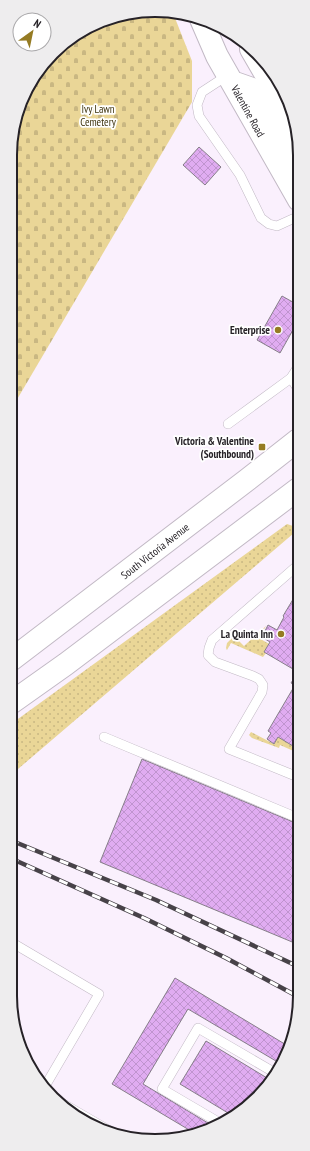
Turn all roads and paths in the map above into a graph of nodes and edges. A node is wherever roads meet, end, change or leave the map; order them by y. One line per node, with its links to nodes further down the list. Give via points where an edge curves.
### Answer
1 (204, 26): 3 (main road, Valentine Road)
2 (263, 70): 4 (main road)
3 (230, 79): 5 (main road, via 256,93); 6 (main road, Valentine Road); 7 (lane, via 202,92 197,105 199,116 240,175 261,218 277,226)
4 (286, 112)
5 (293, 157)
6 (293, 189)
7 (293, 219)
8 (293, 375): 9 (lane)
9 (291, 378): 10 (lane); 11 (lane)
10 (293, 381)
11 (228, 424)
12 (293, 444): 15 (main road, South Victoria Avenue)
13 (293, 493): 16 (main road)
14 (293, 571): 18 (lane, via 212,640 208,655 215,662 259,679 263,685 262,692 229,749)
15 (17, 655)
16 (17, 699)
17 (104, 737): 19 (lane)
18 (293, 775)
19 (293, 816)
20 (17, 946): 22 (lane, via 99,994)
21 (271, 1071): 23 (lane, via 198,1028 162,1089)
22 (48, 1082)
23 (215, 1120)

